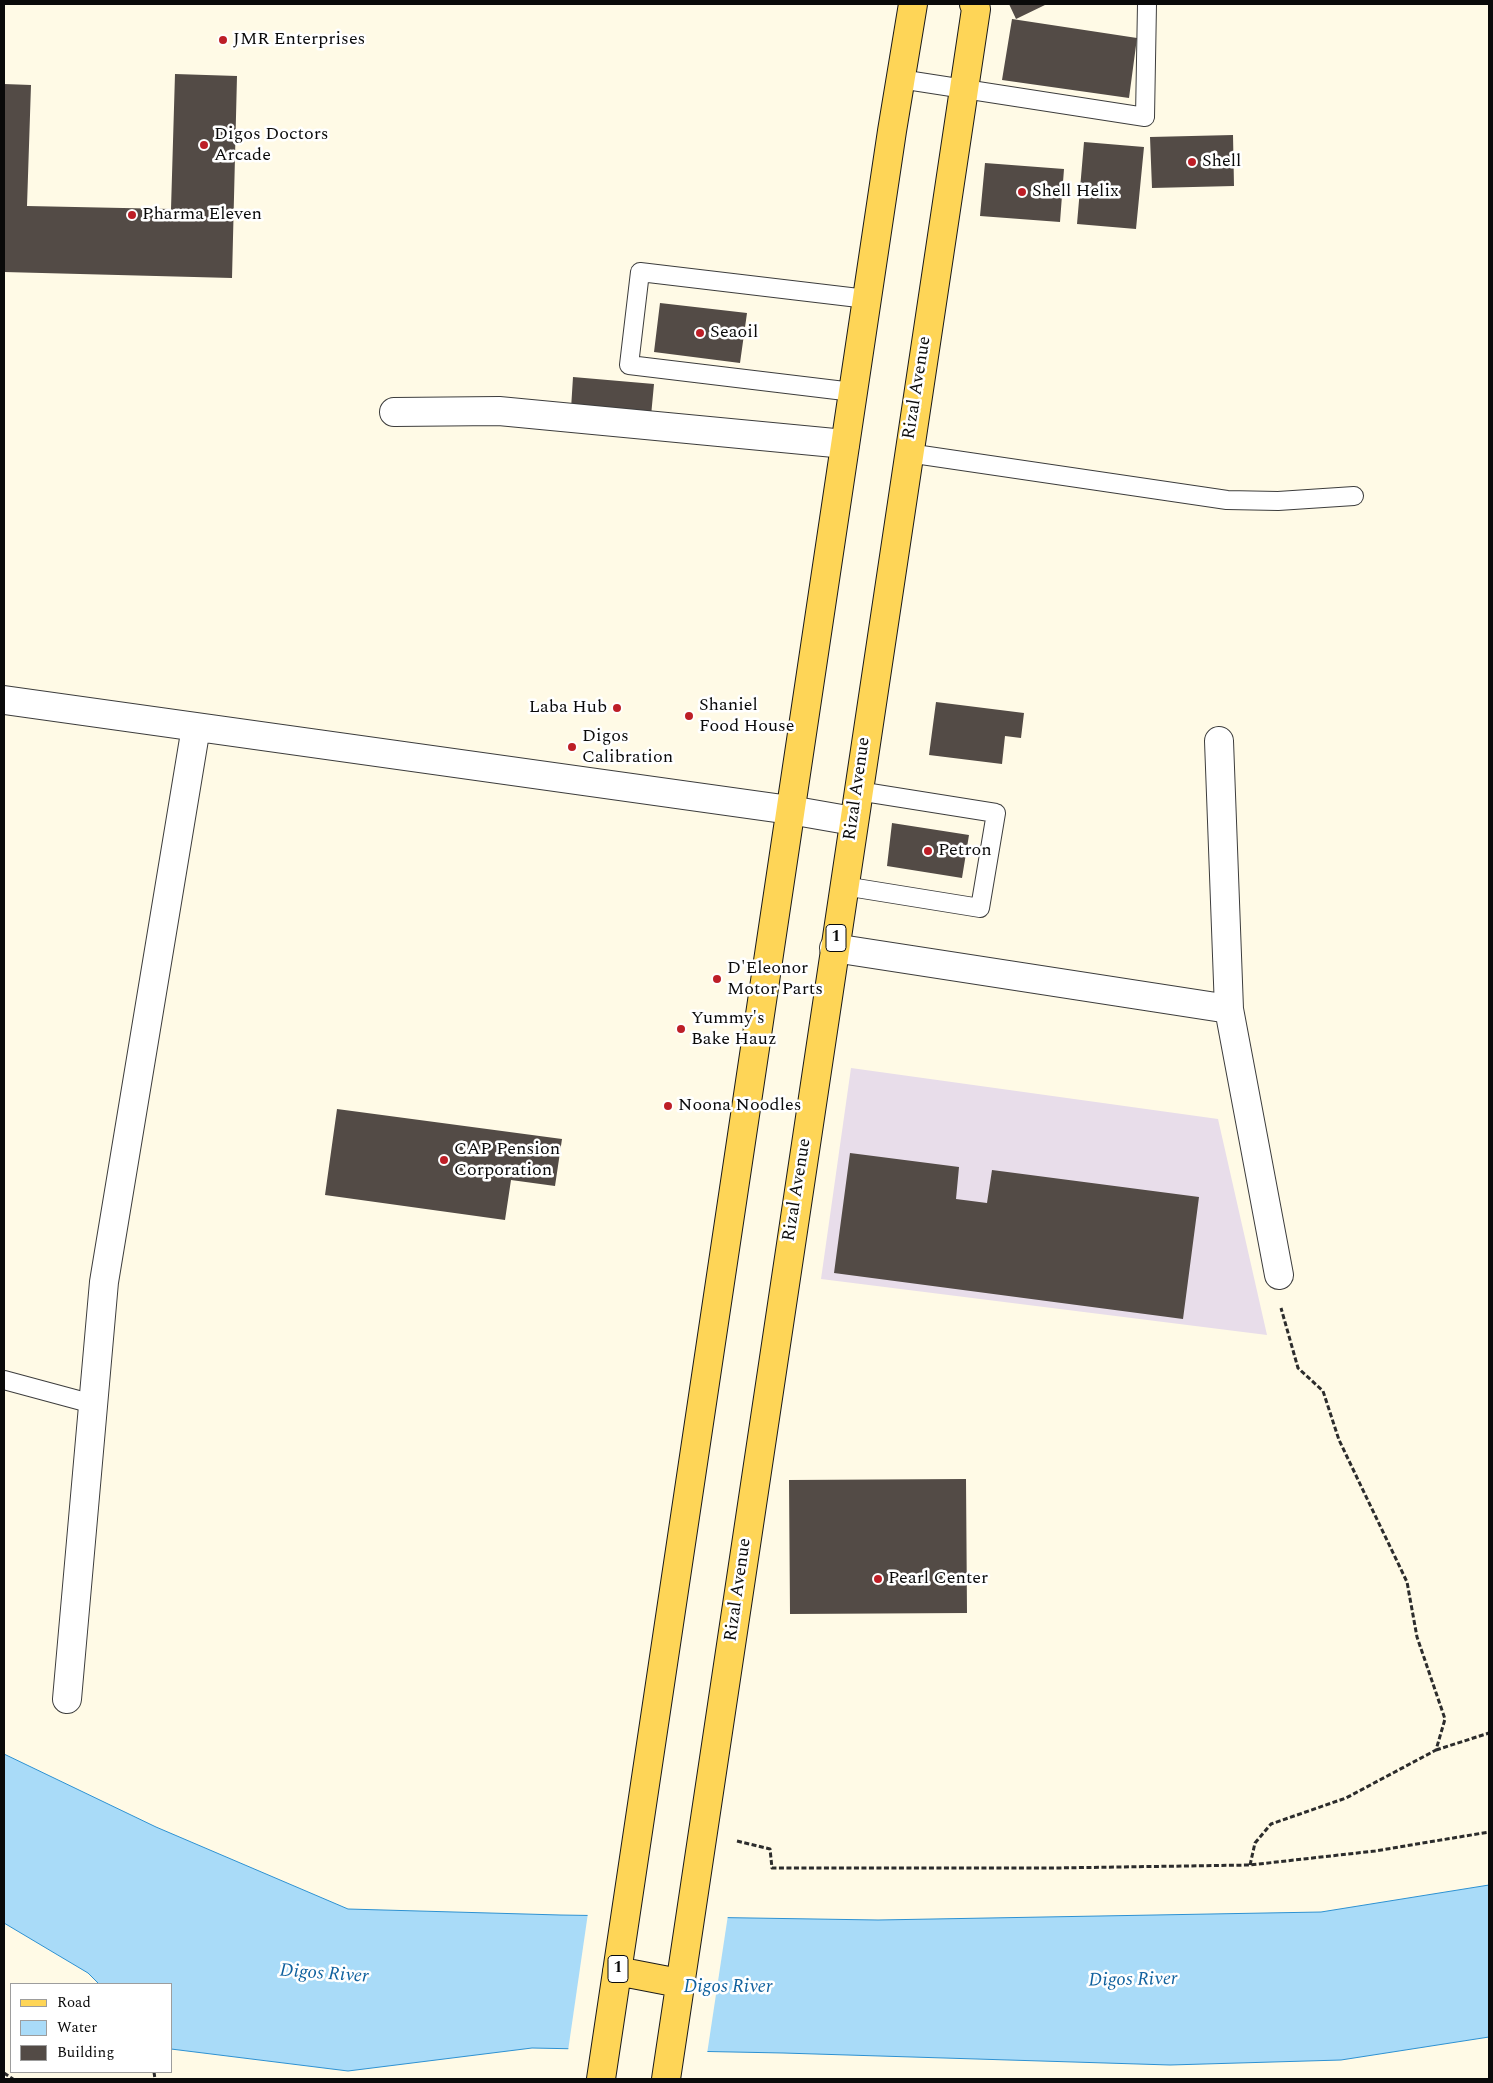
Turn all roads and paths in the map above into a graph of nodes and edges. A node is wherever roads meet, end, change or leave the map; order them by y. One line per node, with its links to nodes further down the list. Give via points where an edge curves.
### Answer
1 (913, 4): 4 (main road, 1)
2 (974, 4): 5 (main road, Rizal Avenue / 1, via 976,9)
3 (1147, 4): 5 (lane, via 1145,117)
4 (900, 79): 5 (lane); 6 (main road, 1)
5 (962, 90): 10 (main road, Rizal Avenue / 1)
6 (867, 299): 7 (main road, 1); 7 (lane, via 640,272 629,365)
7 (853, 392): 9 (main road, 1)
8 (394, 412): 9 (street, via 499,411)
9 (845, 444): 16 (main road, 1)
10 (908, 453): 11 (lane, via 1228,500 1278,501); 15 (main road, Rizal Avenue / 1)
11 (1354, 496)
12 (4, 700): 13 (street)
13 (196, 727): 16 (street); 23 (street, via 104,1282)
14 (1219, 741): 20 (street)
15 (858, 791): 17 (main road, Rizal Avenue / 1); 18 (lane, via 996,814 980,908)
16 (790, 810): 17 (street); 30 (main road, 1)
17 (853, 821): 18 (main road, Rizal Avenue / 1)
18 (844, 886): 19 (main road, Rizal Avenue / 1)
19 (834, 948): 20 (street); 31 (main road, Rizal Avenue / 1)
20 (1229, 1009): 21 (street)
21 (1279, 1275): 26 (path, via 1278,1296 1298,1368 1323,1391 1339,1440 1408,1582 1417,1637 1444,1719)
22 (4, 1380): 23 (lane)
23 (93, 1404): 24 (street)
24 (67, 1699)
25 (1489, 1733): 26 (path)
26 (1436, 1750): 29 (path, via 1346,1798 1271,1824 1255,1843)
27 (1489, 1832): 29 (path)
28 (733, 1840): 29 (path, via 770,1849 772,1868)
29 (1250, 1865)
30 (617, 1971): 31 (main road); 34 (main road, 1)
31 (679, 1983): 35 (main road, Rizal Avenue / 1)
32 (4, 2073): 33 (path)
33 (13, 2079)
34 (601, 2079)
35 (666, 2079)

